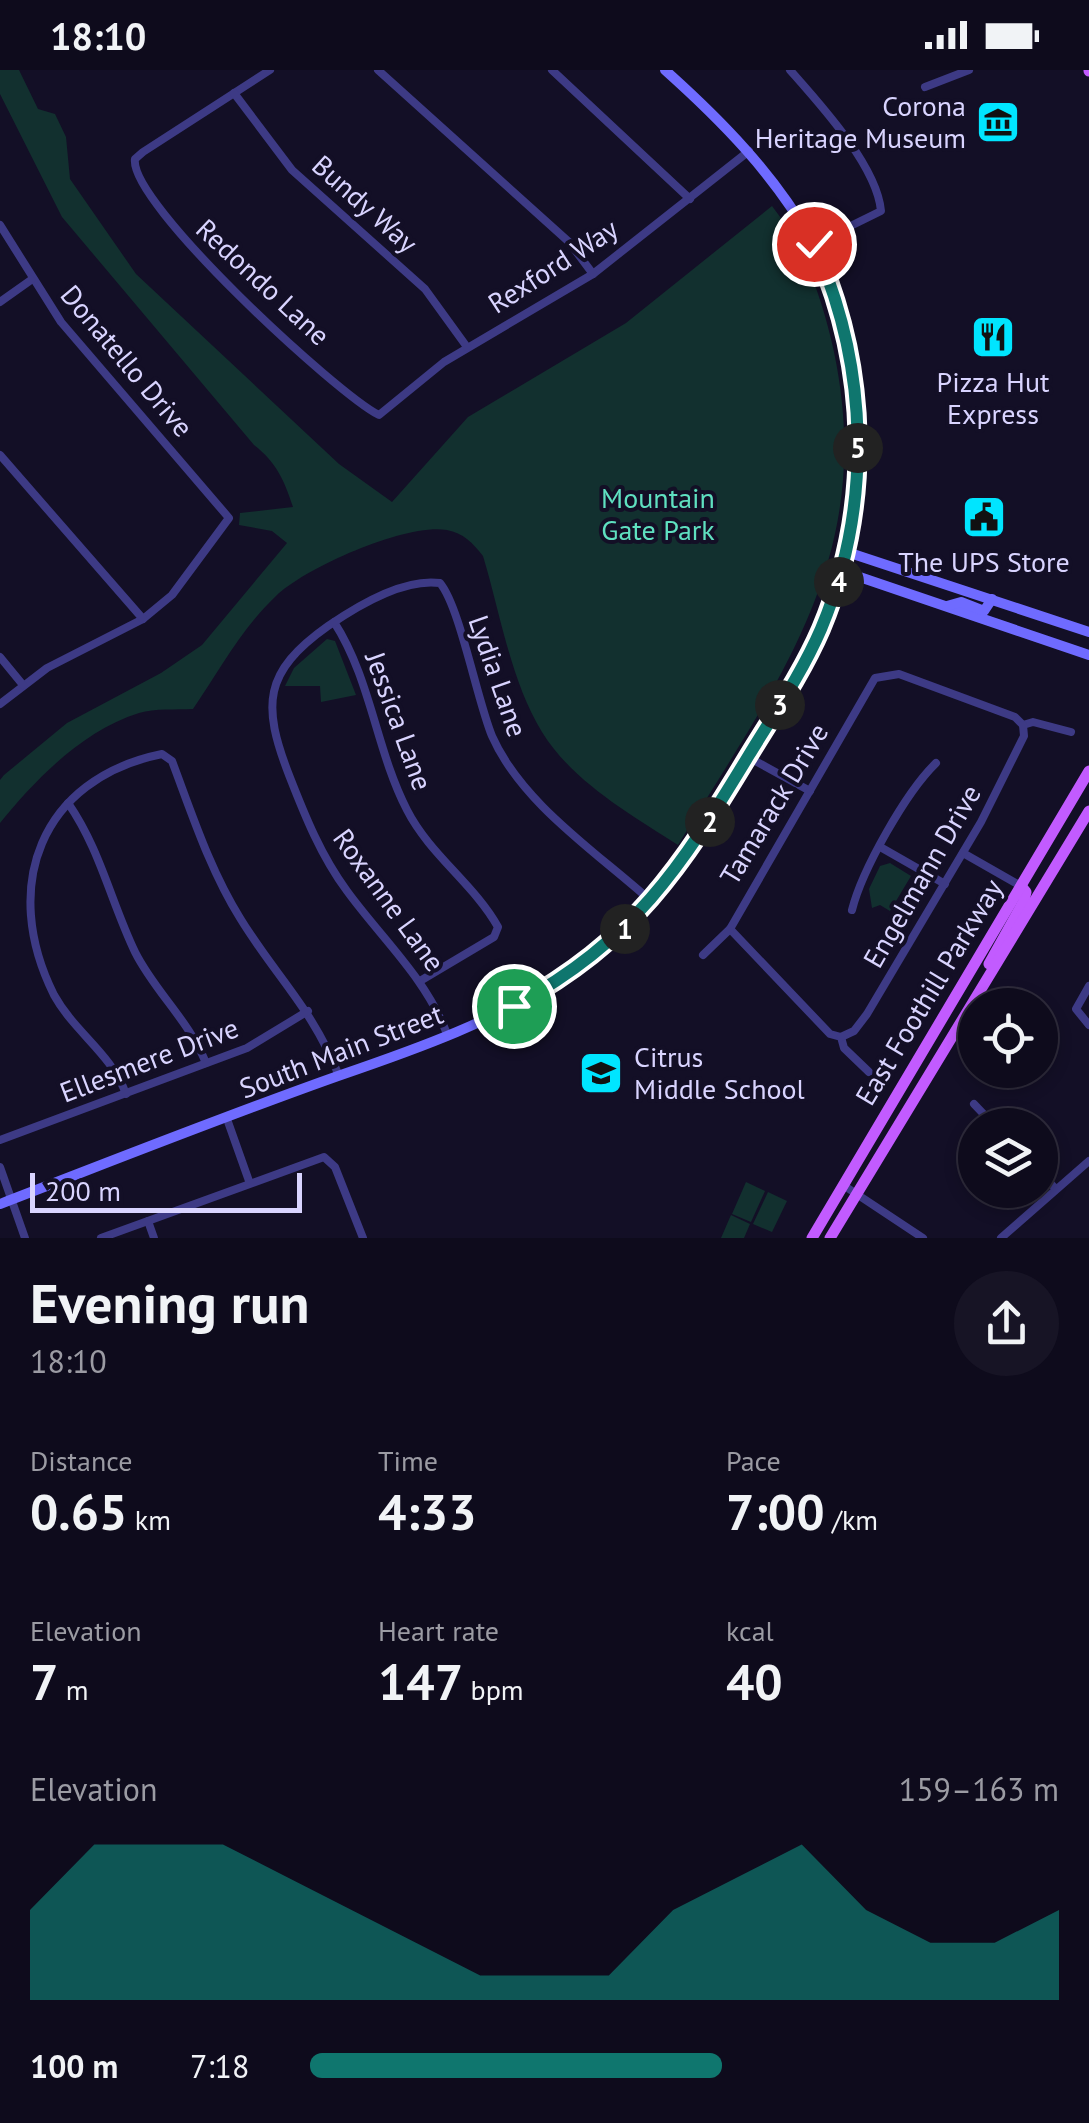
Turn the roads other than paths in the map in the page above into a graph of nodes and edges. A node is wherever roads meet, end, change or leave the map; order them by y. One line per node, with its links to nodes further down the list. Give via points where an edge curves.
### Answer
1 (270, 70): 8 (street)
2 (378, 70): 13 (street, via 569,242)
3 (552, 70): 10 (street)
4 (665, 70): 9 (main road, South Main Street)
5 (790, 70): 12 (street, via 879,192 881,211)
6 (969, 70): 7 (street)
7 (925, 86)
8 (234, 93): 16 (street, Bundy Way, via 292,170 425,289); 17 (street, Redondo Lane, via 143,152 134,166 166,220 204,262)
9 (749, 151): 10 (street, Rexford Way); 12 (main road, South Main Street)
10 (690, 199): 13 (street, Rexford Way)
11 (0, 226): 14 (street, Donatello Drive)
12 (814, 244): 19 (main road, South Main Street, via 853,376 859,467)
13 (593, 274): 16 (street, Rexford Way)
14 (31, 280): 15 (street); 23 (street, Donatello Drive, via 229,518 172,595)
15 (0, 302)
16 (466, 348): 17 (street, Rexford Way)
17 (379, 415)
18 (0, 455): 23 (street)
19 (847, 552): 20 (main road, South Main Street); 21 (main road)
20 (842, 572): 22 (main road); 32 (main road, South Main Street, via 818,634)
21 (992, 600): 22 (main road, via 984,611 961,602); 25 (main road)
22 (946, 606): 26 (main road)
23 (143, 620): 28 (street)
24 (334, 622): 42 (street, Lydia Lane, via 390,593 440,582 506,764); 46 (street, Roxanne Lane, via 300,646 277,677 271,724 314,838 346,890); 46 (street, Jessica Lane, via 355,660 388,770 409,814 498,927 494,937)
25 (1089, 632)
26 (1089, 656)
27 (0, 658): 28 (street)
28 (23, 685): 29 (street)
29 (0, 704)
30 (1023, 725): 31 (street); 35 (street, Tamarack Drive, via 883,673 869,686); 39 (street, Engelmann Drive, via 1024,736)
31 (1071, 732)
32 (748, 757): 35 (street); 42 (main road, South Main Street)
33 (936, 763): 38 (street, via 915,783)
34 (1089, 771): 41 (main road, East Foothill Parkway)
35 (810, 791): 44 (street, Tamarack Drive)
36 (68, 803): 50 (street, via 115,766 168,755 216,874); 55 (street, via 88,832 134,950 186,1020); 58 (street, via 37,846 24,899 26,920 55,997 117,1069)
37 (1089, 810): 49 (main road, East Foothill Parkway)
38 (882, 848): 40 (street); 43 (street, via 858,886)
39 (962, 853): 40 (street, Engelmann Drive); 41 (street)
40 (944, 884): 54 (street, Engelmann Drive, via 868,1014)
41 (1021, 886): 48 (main road, via 1024,900); 66 (main road, East Foothill Parkway)
42 (652, 902): 53 (main road, South Main Street, via 547,987)
43 (852, 910)
44 (730, 929): 45 (street, Tamarack Drive); 54 (street, via 830,1034)
45 (703, 955)
46 (420, 981): 53 (street, Roxanne Lane)
47 (1089, 986): 52 (street, via 1076,1009)
48 (980, 988)
49 (980, 988)
50 (308, 1011): 55 (street, Ellesmere Drive, via 247,1048); 57 (street)
51 (958, 1025): 68 (main road, East Foothill Parkway)
52 (1089, 1025)
53 (448, 1034): 57 (main road, South Main Street)
54 (841, 1037): 56 (street)
55 (206, 1062): 58 (street, Ellesmere Drive)
56 (868, 1072)
57 (340, 1076): 61 (main road, South Main Street)
58 (126, 1094): 62 (street, Ellesmere Drive)
59 (974, 1104): 60 (street)
60 (978, 1108)
61 (226, 1119): 65 (street); 69 (main road, South Main Street)
62 (0, 1140)
63 (1089, 1160): 67 (street)
64 (0, 1168): 69 (street)
65 (249, 1181): 71 (street); 75 (street, via 331,1159)
66 (843, 1186): 68 (street); 76 (main road, East Foothill Parkway)
67 (1058, 1186)
68 (856, 1194): 77 (main road, East Foothill Parkway); 78 (street)
69 (6, 1202): 72 (street)
70 (1033, 1208): 79 (street)
71 (148, 1221): 73 (street); 74 (street)
72 (26, 1238)
73 (101, 1238)
74 (154, 1238)
75 (363, 1238)
76 (812, 1238)
77 (830, 1238)
78 (924, 1238)
79 (1001, 1238)

